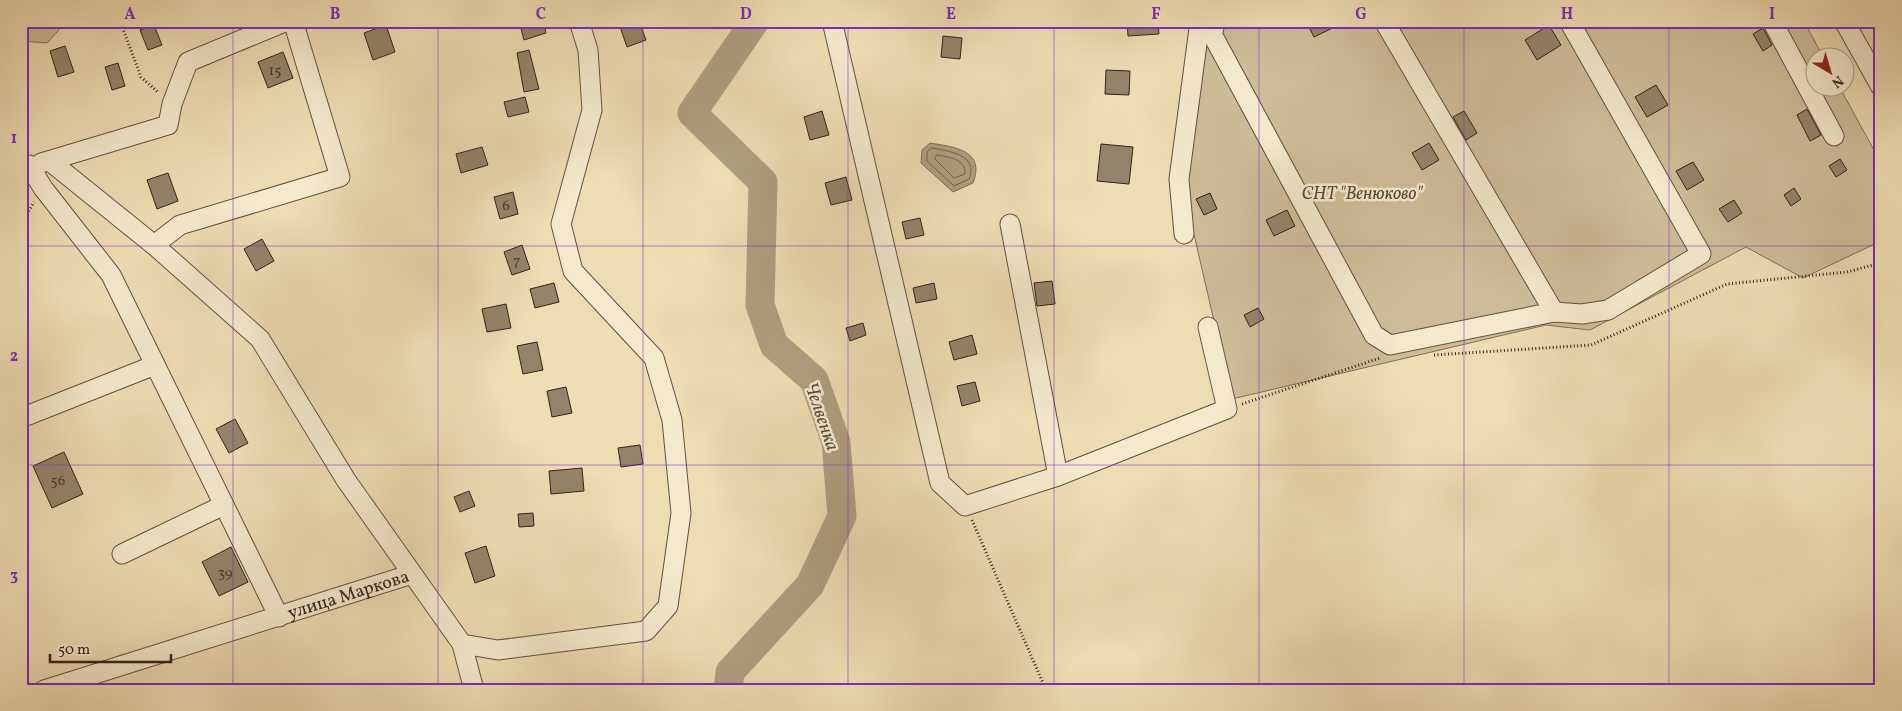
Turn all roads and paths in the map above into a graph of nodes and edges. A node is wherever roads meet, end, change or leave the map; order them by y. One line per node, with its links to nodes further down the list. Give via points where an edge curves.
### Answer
1 (120, 21): 13 (path, via 141,77)
2 (287, 21): 13 (street, via 188,62)
3 (293, 21): 19 (street, via 340,177 180,225)
4 (579, 21): 34 (street, via 588,50 592,110 561,224 572,271 654,358 672,420 681,513 668,606 646,631 498,650)
5 (832, 21): 30 (street, via 940,483)
6 (1200, 21): 18 (street, via 1179,179)
7 (1216, 21): 21 (street, via 1212,34 1374,335 1390,344)
8 (1384, 21): 21 (street)
9 (1569, 21): 21 (street, via 1701,254 1608,310 1582,314)
10 (1772, 21): 14 (street)
11 (1844, 21): 12 (street)
12 (1881, 87)
13 (172, 104): 15 (street, via 168,125)
14 (1834, 136)
15 (51, 162): 16 (street); 19 (street, улица Маркова)
16 (25, 166): 25 (street, via 111,275)
17 (1010, 224): 28 (street)
18 (1184, 234)
19 (154, 245): 32 (street, улица Маркова, via 260,339 346,480)
20 (1881, 263): 23 (path, via 1846,272 1727,284 1591,345)
21 (1554, 312)
22 (1208, 328): 26 (street)
23 (1426, 356)
24 (1387, 358): 26 (path)
25 (155, 365): 27 (street); 29 (street)
26 (1227, 410): 28 (street)
27 (21, 418)
28 (1058, 476): 30 (street)
29 (224, 505): 31 (street); 33 (street)
30 (965, 506): 37 (path)
31 (122, 554)
32 (412, 574): 33 (street, улица Маркова); 34 (street)
33 (279, 616): 35 (street, улица Маркова)
34 (462, 644): 36 (street)
35 (44, 690)
36 (474, 690)
37 (1046, 690)

